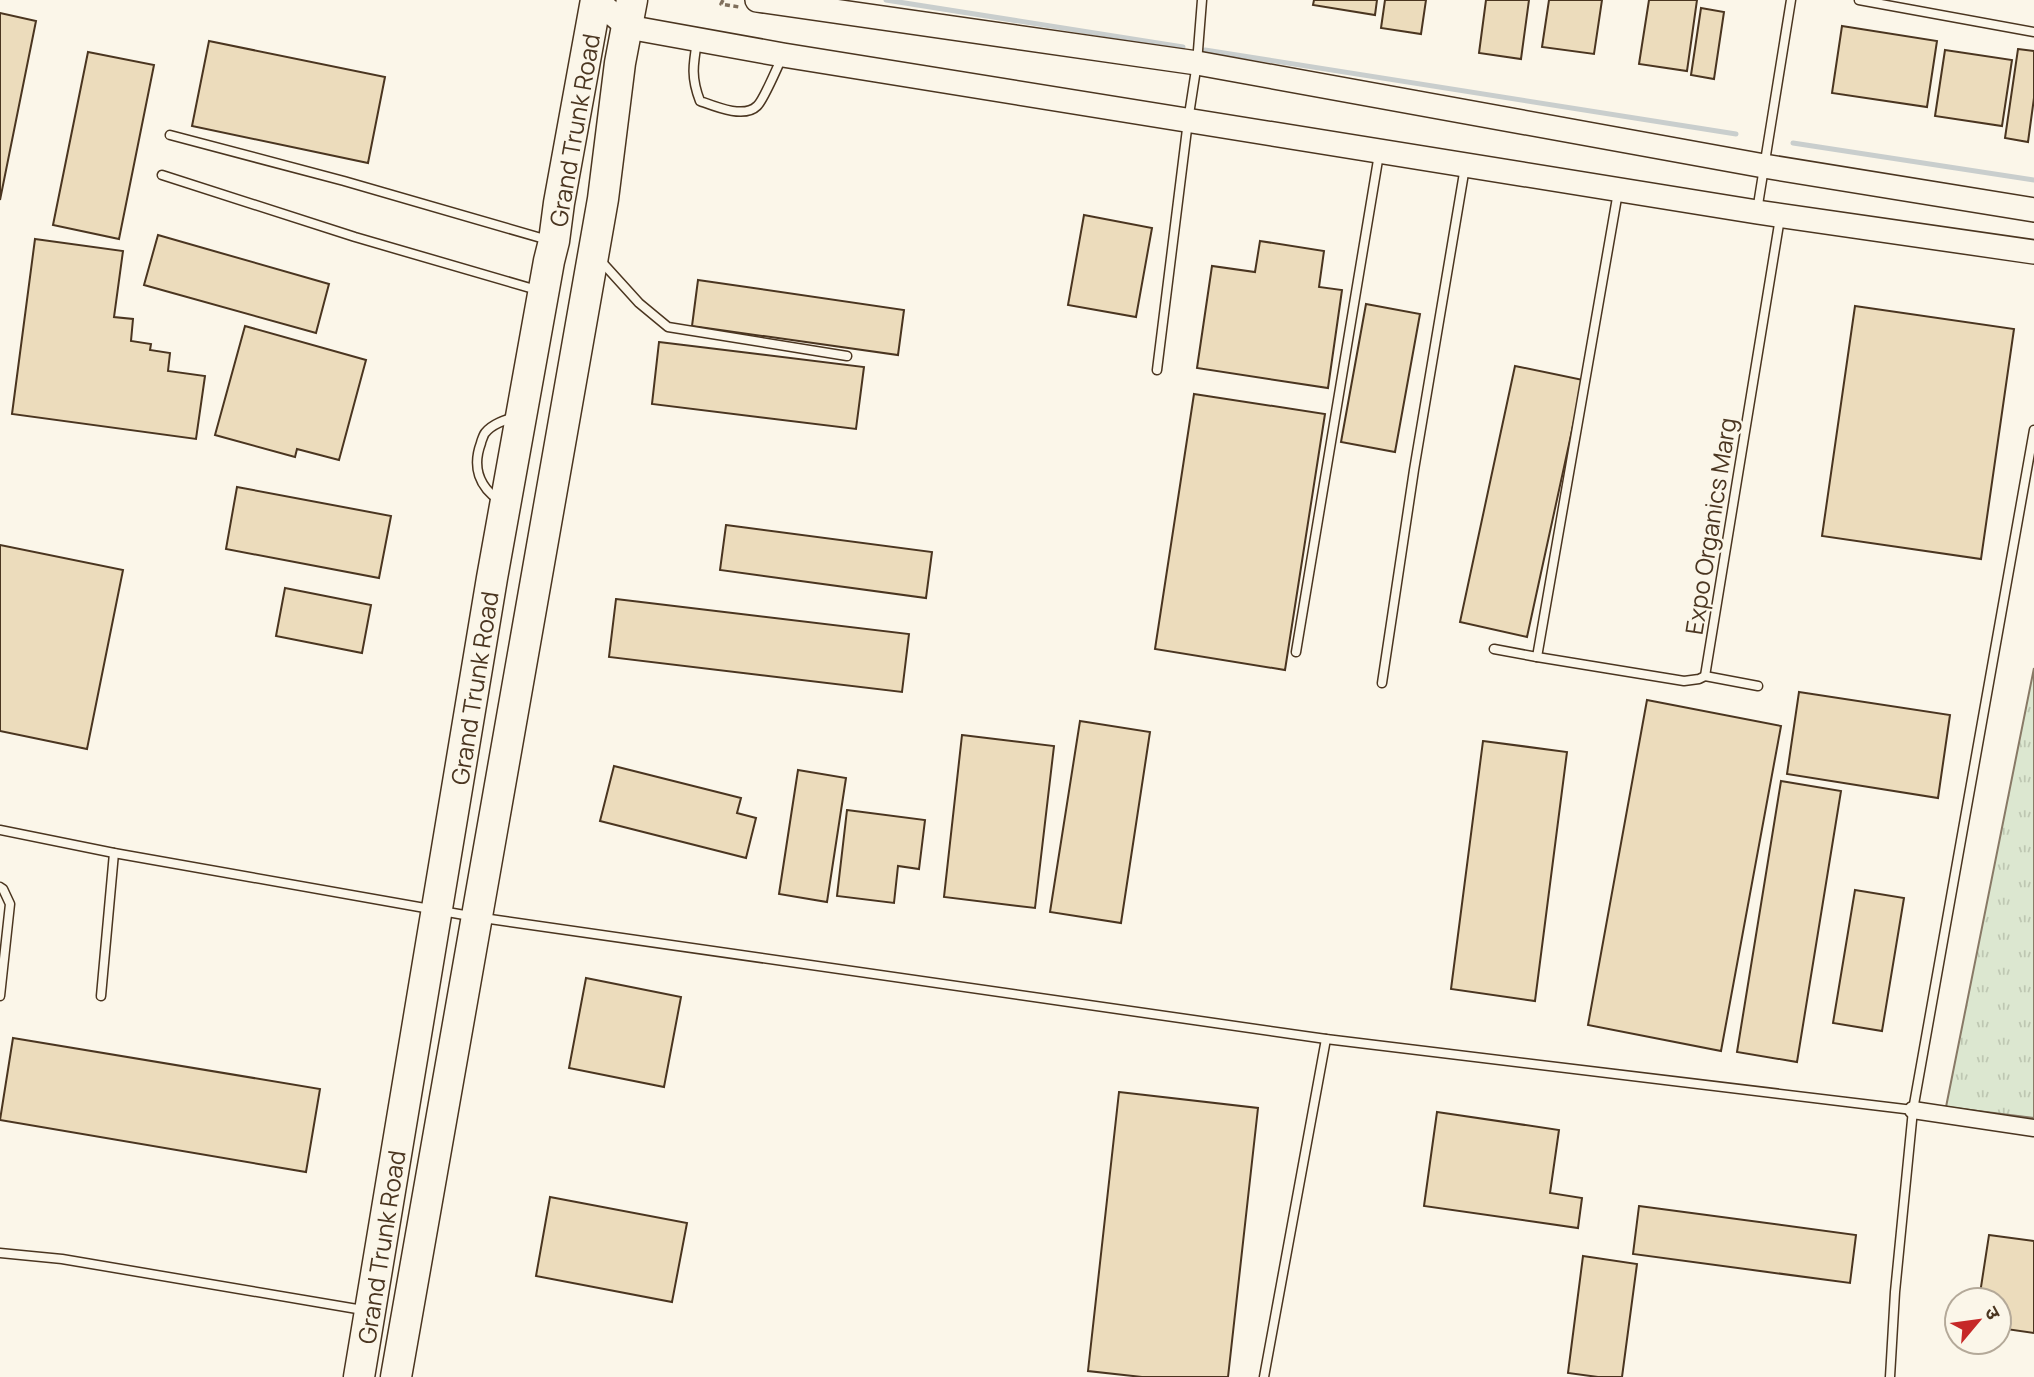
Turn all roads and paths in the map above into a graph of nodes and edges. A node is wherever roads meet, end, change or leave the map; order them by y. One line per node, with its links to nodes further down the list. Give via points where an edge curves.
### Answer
1 (596, 0): 6 (street); 21 (highway, Grand Trunk Road)
2 (757, 0): 10 (street)
3 (1202, 0): 10 (lane)
4 (1791, 0): 15 (lane)
5 (1859, 0): 7 (lane)
6 (630, 14): 8 (street); 22 (highway, Grand Trunk Road)
7 (2034, 32)
8 (697, 39): 9 (street); 9 (lane, via 692,72 700,101 727,110 748,111 758,106)
9 (783, 55): 11 (street)
10 (1197, 63): 11 (lane); 15 (street)
11 (1188, 121): 13 (street); 26 (lane)
12 (170, 135): 21 (lane)
13 (1380, 151): 14 (street); 33 (lane)
14 (1465, 164): 17 (street); 36 (lane)
15 (1764, 166): 18 (street); 19 (lane)
16 (162, 175): 24 (lane)
17 (1619, 188): 19 (street); 34 (lane)
18 (2034, 210)
19 (1757, 212): 20 (street)
20 (1781, 215): 23 (street); 35 (lane, Expo Organics Marg)
21 (554, 242): 24 (highway, Grand Trunk Road)
22 (594, 252): 25 (lane, via 639,303 668,327); 28 (highway, Grand Trunk Road)
23 (2034, 252)
24 (543, 292): 27 (highway, Grand Trunk Road)
25 (847, 356)
26 (1157, 370)
27 (522, 407): 28 (highway); 30 (highway, Grand Trunk Road)
28 (566, 407): 31 (highway, Grand Trunk Road)
29 (2034, 430): 46 (lane)
30 (492, 578): 31 (highway); 41 (highway, Grand Trunk Road)
31 (535, 585): 42 (highway, Grand Trunk Road)
32 (1494, 649): 34 (lane)
33 (1296, 652)
34 (1537, 657): 35 (lane, via 1684,681)
35 (1705, 676): 37 (lane)
36 (1382, 683)
37 (1758, 686)
38 (0, 831): 39 (lane)
39 (114, 853): 41 (lane); 44 (lane)
40 (0, 887): 43 (lane, via 10,904)
41 (437, 911): 42 (lane); 49 (highway, Grand Trunk Road)
42 (477, 917): 45 (lane); 51 (highway, Grand Trunk Road)
43 (0, 996)
44 (101, 996)
45 (1326, 1039): 46 (lane); 52 (lane)
46 (1913, 1110): 47 (street); 53 (lane)
47 (2034, 1128)
48 (0, 1253): 49 (lane, via 62,1259)
49 (369, 1311): 50 (highway, Grand Trunk Road)
50 (359, 1377)
51 (396, 1377)
52 (1264, 1377)
53 (1890, 1377)

